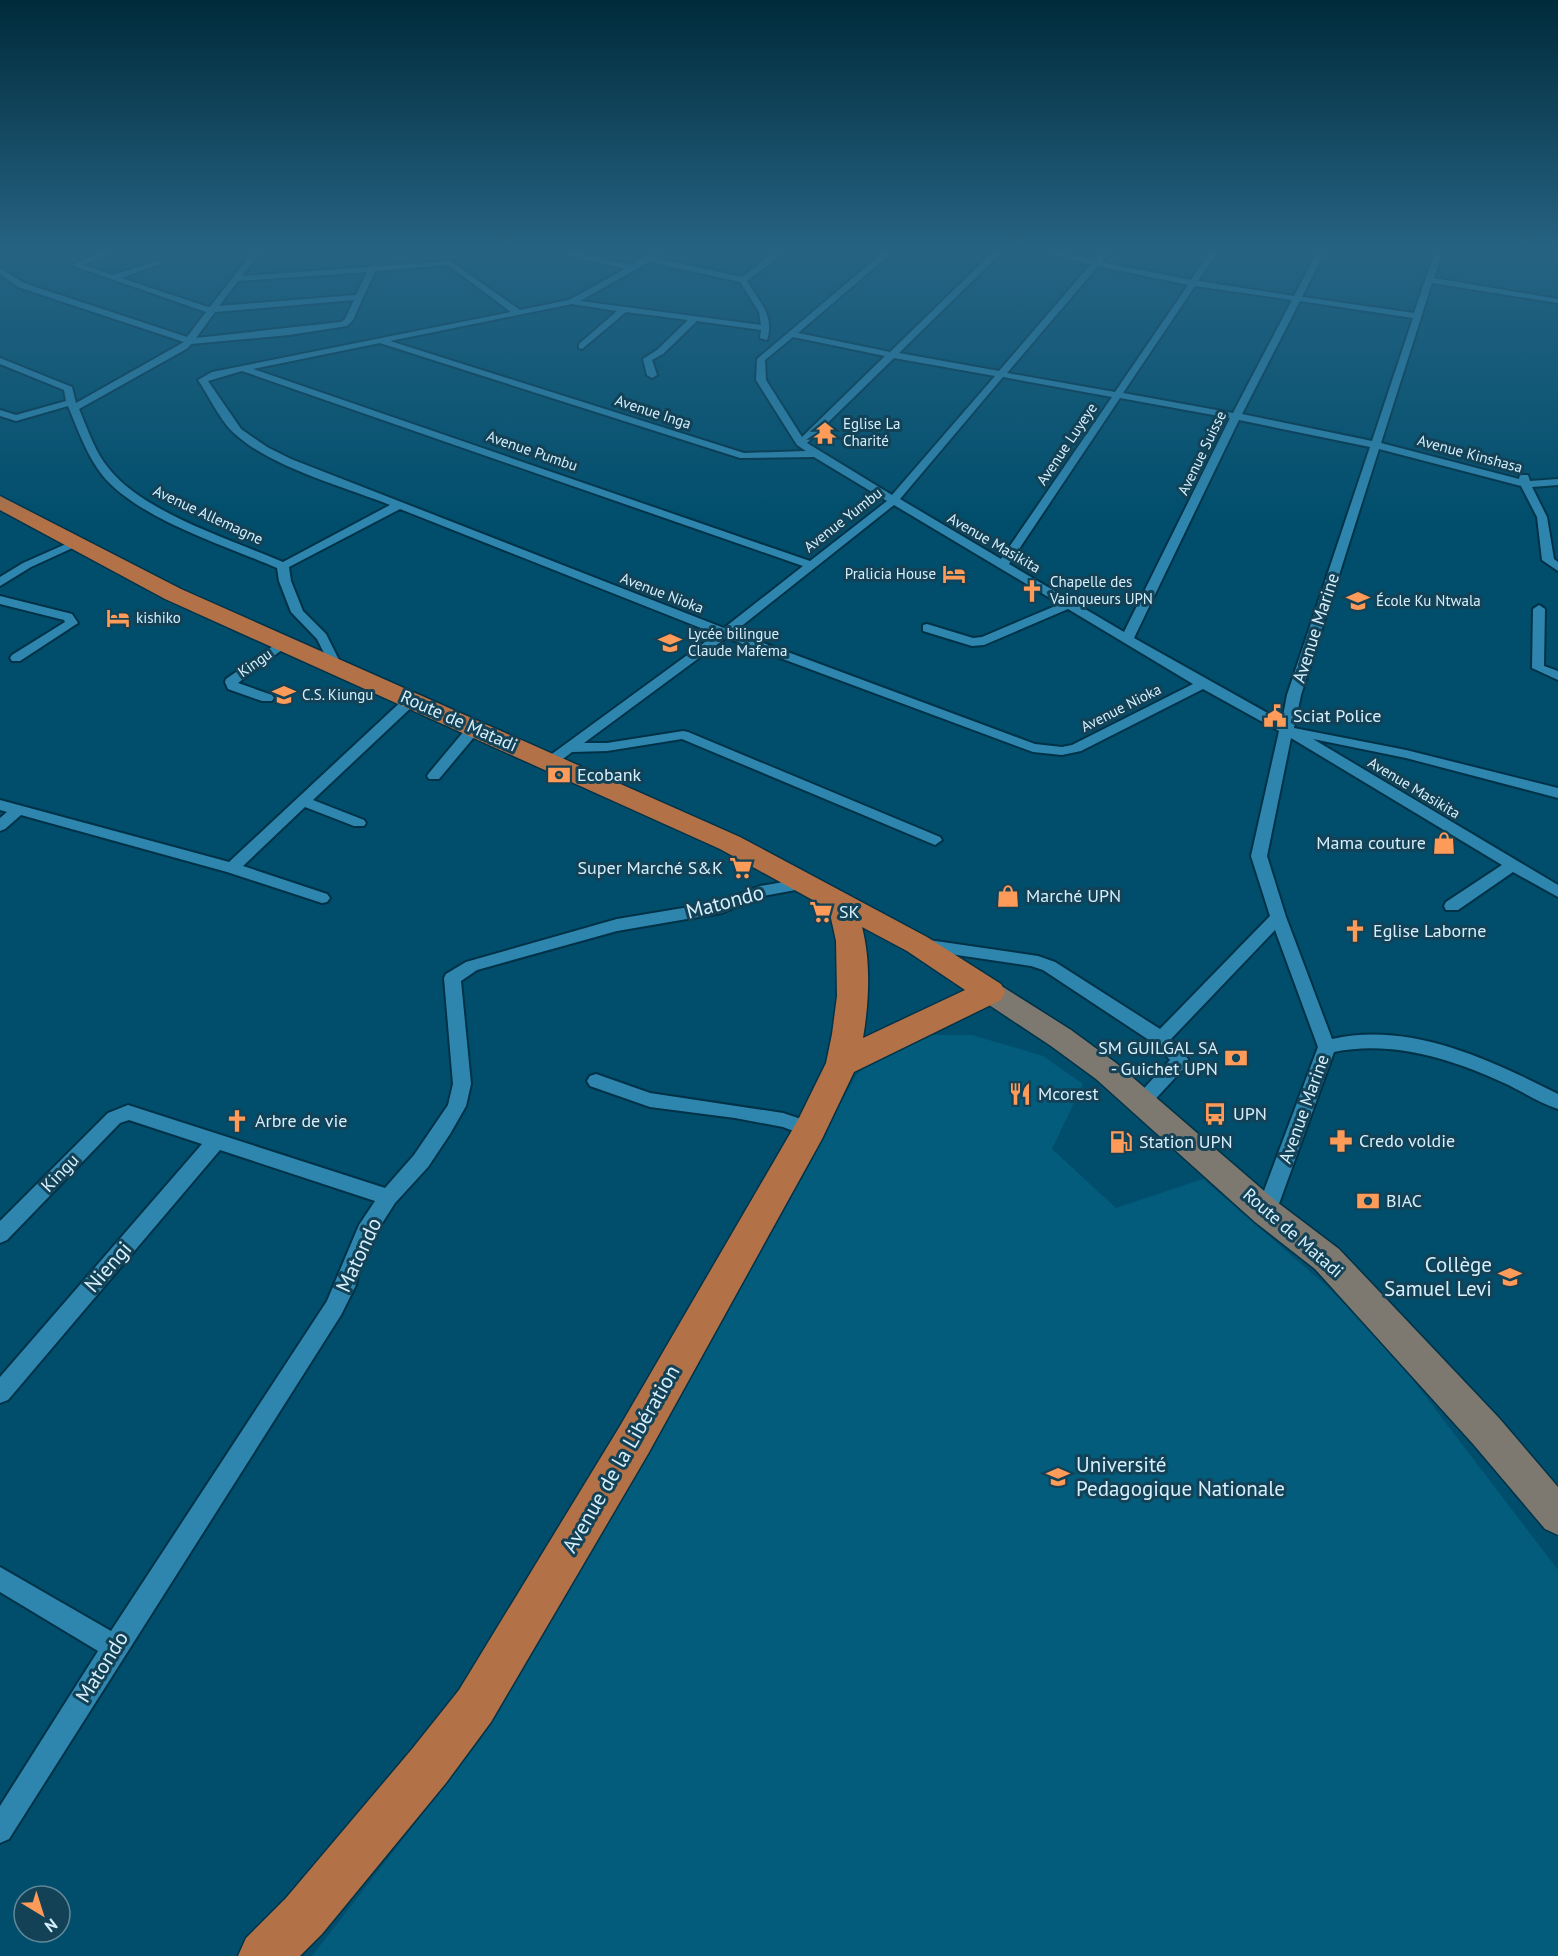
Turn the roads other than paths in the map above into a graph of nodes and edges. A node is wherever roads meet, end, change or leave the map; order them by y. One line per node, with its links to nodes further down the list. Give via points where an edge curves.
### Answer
1 (190, 341): 24 (street)
2 (322, 341): 20 (street)
3 (373, 341): 15 (street)
4 (386, 341): 15 (street)
5 (587, 341): 16 (street)
6 (671, 341): 22 (street, via 647,359)
7 (764, 341): 18 (street, Avenue Masikita)
8 (783, 341): 18 (street)
9 (827, 341): 17 (street, Avenue Kinshasa)
10 (907, 341): 17 (street)
11 (1028, 341): 21 (street, Avenue Yumbu)
12 (1154, 341): 25 (street, Avenue Luyeye)
13 (1276, 341): 28 (street, Avenue Suisse)
14 (1408, 341): 30 (street, Avenue Marine)
15 (382, 342): 31 (street, Avenue Inga, via 744,456)
16 (582, 346)
17 (893, 355): 21 (street, Avenue Kinshasa); 29 (street)
18 (761, 359): 29 (street, Avenue Masikita, via 760,380)
19 (0, 362): 23 (street)
20 (244, 368): 37 (street, Avenue Nioka, via 203,380 237,431 287,461); 41 (street, Avenue Pumbu)
21 (1000, 374): 25 (street, Avenue Kinshasa); 35 (street, Avenue Yumbu)
22 (652, 375)
23 (69, 389): 24 (street); 26 (street, Avenue Allemagne)
24 (103, 390): 26 (street)
25 (1118, 396): 28 (street, Avenue Kinshasa); 42 (street, Avenue Luyeye)
26 (73, 405): 27 (street, via 16,418); 43 (street, Avenue Allemagne, via 94,455 113,479 140,500)
27 (0, 414)
28 (1236, 416): 30 (street, Avenue Kinshasa); 51 (street, Avenue Suisse)
29 (801, 443): 31 (street, Avenue Masikita)
30 (1376, 445): 34 (street, Avenue Kinshasa); 60 (street, Avenue Marine, via 1294,695)
31 (816, 454): 35 (street, Avenue Masikita)
32 (1558, 473): 34 (street, via 1527,474 1523,478)
33 (1558, 482): 34 (street, Avenue Kinshasa)
34 (1525, 484): 38 (street)
35 (893, 501): 41 (street, Avenue Yumbu); 42 (street, Avenue Masikita)
36 (0, 502): 40 (highway, Route de Matadi)
37 (397, 506): 43 (street); 50 (street, Avenue Nioka)
38 (1542, 517): 39 (street); 44 (street, via 1548,560)
39 (1558, 519)
40 (75, 543): 45 (street); 52 (highway, Route de Matadi, via 140,578)
41 (810, 565): 50 (street, Avenue Yumbu)
42 (1003, 565): 47 (street, Avenue Masikita)
43 (283, 566): 54 (street, via 297,612 322,637)
44 (1558, 568)
45 (0, 582)
46 (0, 600): 53 (street, via 68,617 72,623)
47 (1070, 604): 49 (street, via 984,641 972,642); 51 (street, Avenue Masikita)
48 (1539, 609): 55 (street, via 1538,668)
49 (927, 628)
50 (724, 633): 56 (street, Avenue Nioka, via 1048,751 1076,748); 61 (street, Avenue Yumbu)
51 (1127, 639): 56 (street, Avenue Masikita)
52 (283, 643): 54 (highway, Route de Matadi); 57 (street, Kingu, via 231,682)
53 (16, 658)
54 (336, 666): 58 (highway, Route de Matadi)
55 (1558, 676)
56 (1203, 684): 60 (street, Avenue Masikita)
57 (267, 698)
58 (411, 700): 59 (highway, Route de Matadi); 65 (street)
59 (475, 727): 62 (highway, Route de Matadi); 63 (street)
60 (1288, 730): 64 (street, via 1407,754); 71 (street, Avenue Masikita); 78 (street, Avenue Marine, via 1259,856)
61 (569, 747): 62 (street, Avenue Yumbu); 70 (street, via 607,747 683,735)
62 (550, 762): 73 (highway, Route de Matadi, via 730,843)
63 (434, 776)
64 (1558, 793)
65 (303, 801): 68 (street); 72 (street)
66 (0, 806): 67 (street)
67 (18, 810): 69 (street); 72 (street)
68 (359, 822)
69 (0, 826)
70 (935, 840)
71 (1513, 865): 74 (street, Avenue Masikita); 77 (street)
72 (232, 868): 75 (street)
73 (807, 884): 76 (highway, Route de Matadi); 89 (street, Matondo, via 760,891 722,907 617,925 472,966 452,978 462,1084 457,1106 422,1161)
74 (1558, 892)
75 (322, 898)
76 (842, 903): 79 (highway, Route de Matadi); 83 (highway, Avenue de la Libération, via 851,941 852,996)
77 (1452, 906)
78 (1278, 916): 81 (street); 82 (street, Avenue Marine)
79 (917, 944): 80 (highway, Route de Matadi); 81 (street, via 1032,960 1049,966)
80 (990, 992): 83 (highway); 85 (main road, Route de Matadi, via 1060,1038)
81 (1161, 1039): 85 (street, via 1179,1059 1177,1066)
82 (1327, 1047): 86 (street, via 1378,1042 1436,1050 1483,1064); 90 (street, Avenue Marine)
83 (843, 1063): 87 (highway, Avenue de la Libération)
84 (596, 1081): 87 (street, via 650,1100 735,1111)
85 (1142, 1102): 90 (main road, Route de Matadi)
86 (1558, 1102)
87 (810, 1129): 97 (highway, Avenue de la Libération, via 634,1440 475,1706 304,1916)
88 (216, 1141): 89 (street); 91 (street, Kingu, via 121,1113); 92 (street, Niengi)
89 (388, 1197): 95 (street, Matondo, via 366,1231 334,1308)
90 (1266, 1212): 93 (main road, Route de Matadi, via 1327,1259 1486,1431)
91 (0, 1234)
92 (0, 1393)
93 (1558, 1516)
94 (0, 1579): 95 (street)
95 (115, 1647): 96 (street, Matondo)
96 (0, 1830)
97 (264, 1956)

